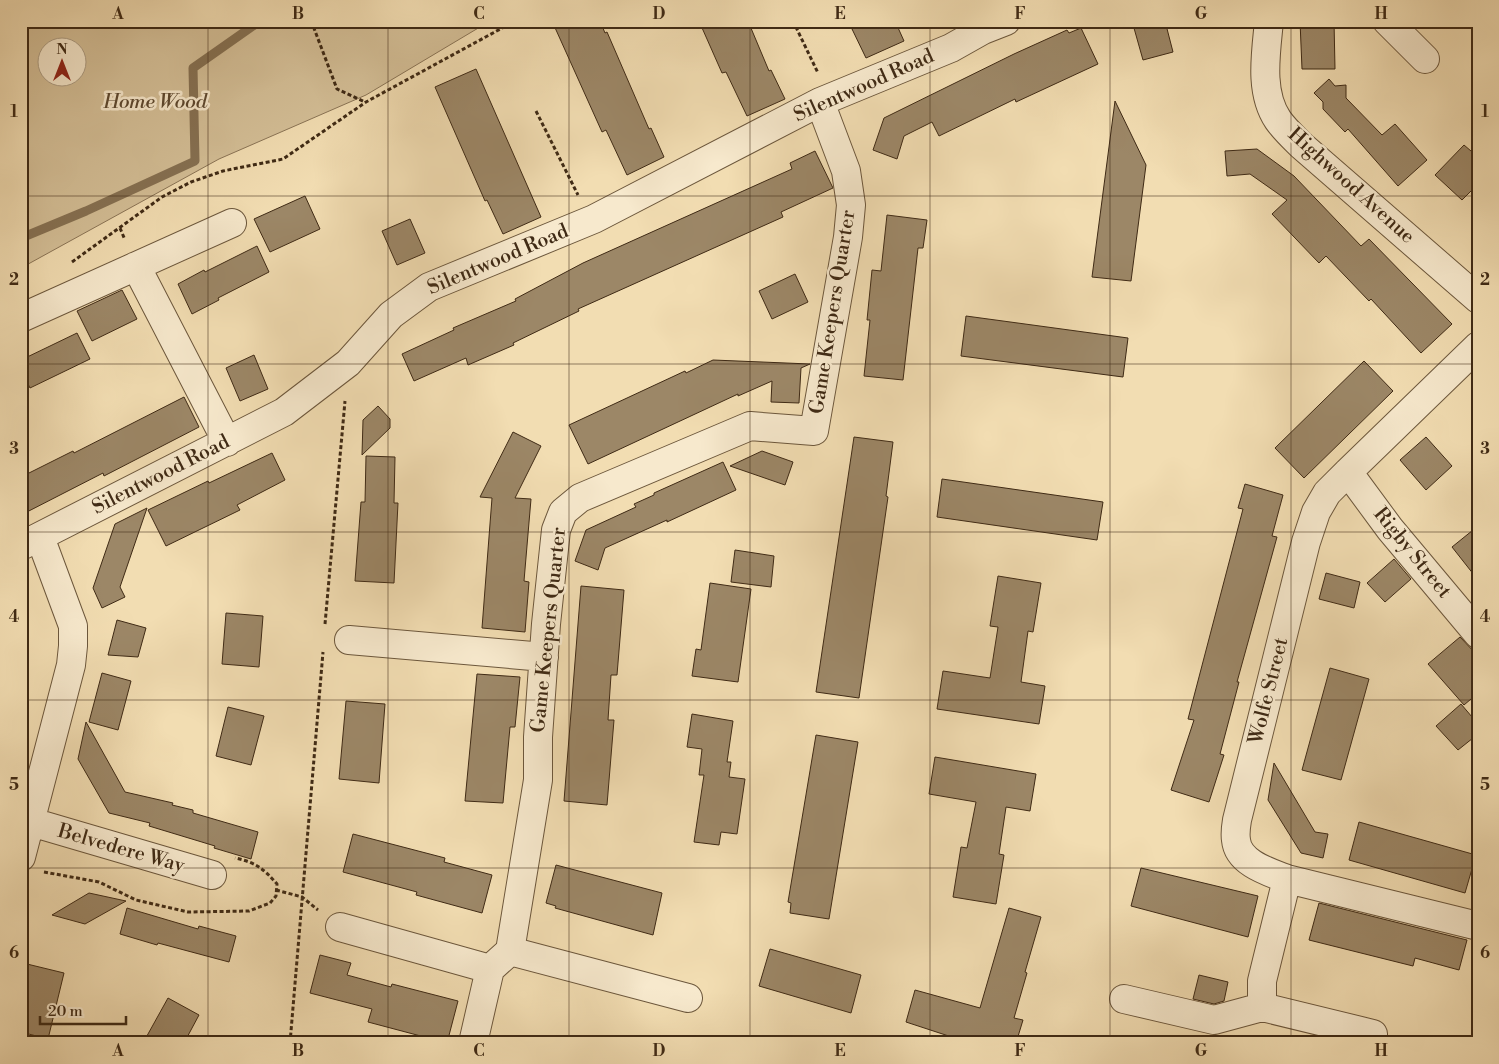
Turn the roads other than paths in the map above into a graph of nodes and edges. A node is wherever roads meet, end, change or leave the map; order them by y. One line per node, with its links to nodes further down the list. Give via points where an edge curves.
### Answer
1 (1006, 21): 5 (street, Silentwood Road, via 951,48)
2 (1269, 21): 8 (street, Highwood Avenue, via 1266,84 1277,119 1302,146)
3 (1387, 21): 4 (street)
4 (1425, 59)
5 (825, 100): 11 (street, Silentwood Road, via 591,220 429,287 391,315 348,363 284,412); 16 (street, Game Keepers Quarter, via 846,171 851,205 814,430 750,426 580,498 563,512 556,530)
6 (232, 223): 7 (street)
7 (136, 266): 9 (street); 11 (street)
8 (1478, 299)
9 (21, 318)
10 (1478, 346): 12 (street, Wolfe Street)
11 (227, 442): 13 (street, Silentwood Road)
12 (1348, 472): 14 (street, Rigby Street, via 1390,529); 20 (street, Wolfe Street, via 1327,493 1316,512 1306,542 1237,820 1236,841 1242,856 1262,870)
13 (31, 541): 17 (street, Belvedere Way, via 73,626 73,646 71,665)
14 (1478, 634)
15 (337, 635): 16 (street)
16 (544, 658): 23 (street, Game Keepers Quarter, via 538,780)
17 (26, 821): 18 (street, Belvedere Way); 19 (street, Belvedere Way)
18 (21, 857)
19 (212, 875)
20 (1287, 879): 22 (street, Wolfe Street); 27 (street, via 1262,981)
21 (340, 926): 24 (street)
22 (1478, 926)
23 (510, 950): 24 (street); 25 (street)
24 (490, 969): 29 (street)
25 (688, 998)
26 (1124, 1000): 27 (street, via 1214,1020)
27 (1262, 1007): 28 (street)
28 (1373, 1034)
29 (473, 1043)

